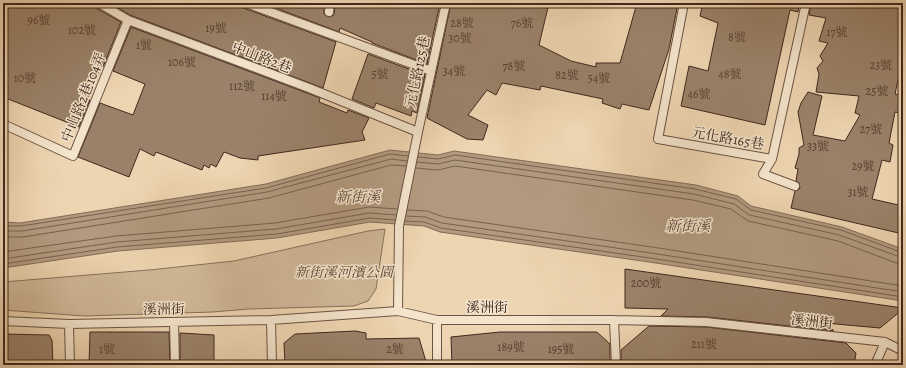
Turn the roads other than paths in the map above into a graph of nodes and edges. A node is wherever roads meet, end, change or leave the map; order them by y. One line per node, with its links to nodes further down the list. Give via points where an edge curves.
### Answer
1 (99, 3): 8 (lane, 中山路2巷)
2 (246, 3): 9 (lane)
3 (330, 3): 7 (lane)
4 (446, 3): 9 (lane, 元化路125巷)
5 (684, 3): 12 (lane, 元化路165巷, via 658,139)
6 (806, 3): 12 (lane, 元化路165巷)
7 (329, 12)
8 (128, 20): 10 (lane, 中山路2巷104弄, via 73,156); 11 (lane, 中山路2巷)
9 (431, 71): 11 (lane, 元化路125巷)
10 (3, 124)
11 (418, 132): 14 (lane, 元化路125巷, via 399,226)
12 (772, 159): 13 (lane, via 763,174)
13 (795, 186)
14 (398, 311): 15 (lane, 溪洲街); 16 (lane, 溪洲街)
15 (271, 320): 19 (lane, 溪洲街); 25 (lane)
16 (436, 320): 17 (lane, 溪洲街); 26 (lane)
17 (614, 320): 21 (lane, 溪洲街, via 706,322); 27 (lane)
18 (3, 322): 20 (lane, 溪洲街)
19 (174, 322): 20 (lane, 溪洲街); 24 (lane)
20 (69, 324): 23 (lane)
21 (885, 342): 22 (lane, 溪洲街); 28 (lane)
22 (903, 351)
23 (70, 365)
24 (175, 365)
25 (272, 365)
26 (437, 365)
27 (616, 365)
28 (875, 365)

